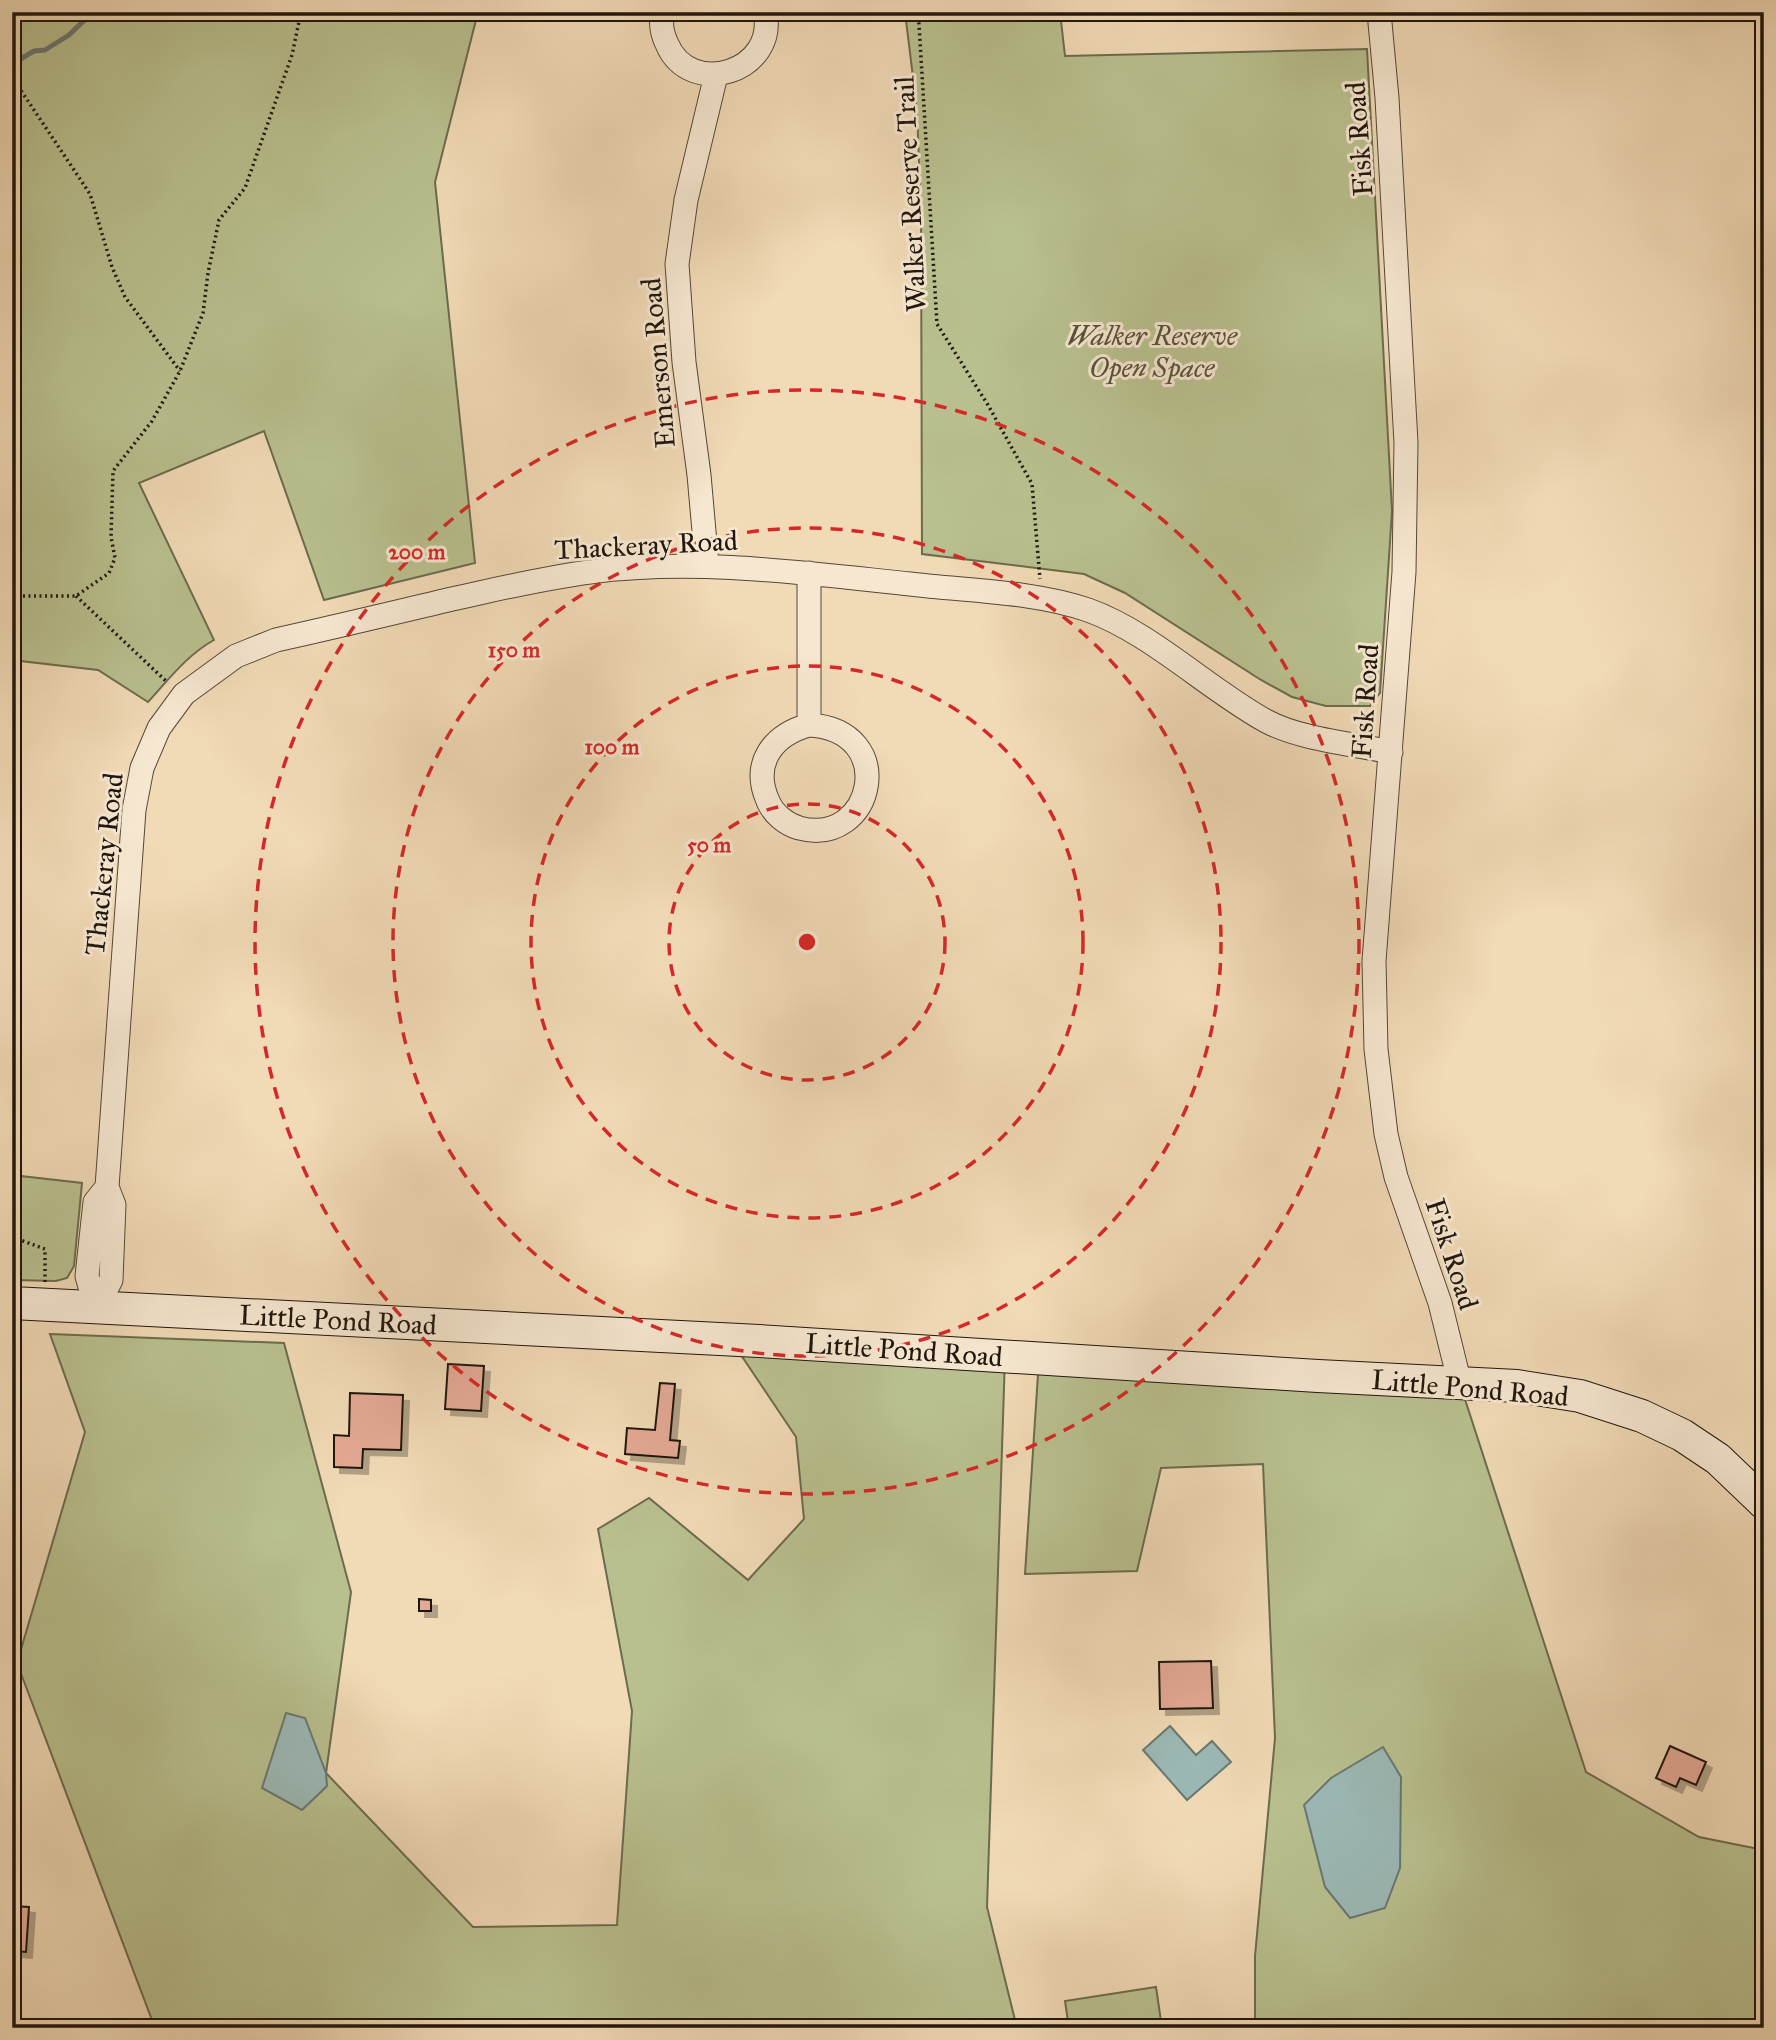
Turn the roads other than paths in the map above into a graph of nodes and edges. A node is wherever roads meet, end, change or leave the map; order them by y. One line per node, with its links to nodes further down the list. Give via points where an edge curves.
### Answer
1 (663, 12): 4 (street, via 663,35 670,52 682,65)
2 (765, 12): 4 (street, via 765,36 758,51 733,72)
3 (1379, 12): 8 (street, Fisk Road, via 1406,443 1404,572)
4 (716, 75): 5 (street, Emerson Road, via 686,200 677,264)
5 (707, 565): 6 (street, Thackeray Road); 10 (street, Thackeray Road, via 592,571 528,582 276,640 236,656 182,697 159,728 142,768 134,810 107,1187 94,1202 87,1276)
6 (809, 573): 7 (street); 8 (street, Thackeray Road, via 1042,598 1105,616 1269,722 1289,731)
7 (809, 725): 7 (street, via 778,740 762,771 769,805 796,827 813,831 846,821 866,793 868,775 860,751 842,732)
8 (1391, 752): 11 (street, Fisk Road, via 1374,961 1376,1049 1396,1177 1440,1303)
9 (12, 1303): 10 (street, Little Pond Road)
10 (96, 1309): 11 (street, Little Pond Road, via 759,1341)
11 (1460, 1384): 12 (street, Little Pond Road, via 1517,1386 1580,1396 1642,1416 1718,1459)
12 (1764, 1503)

